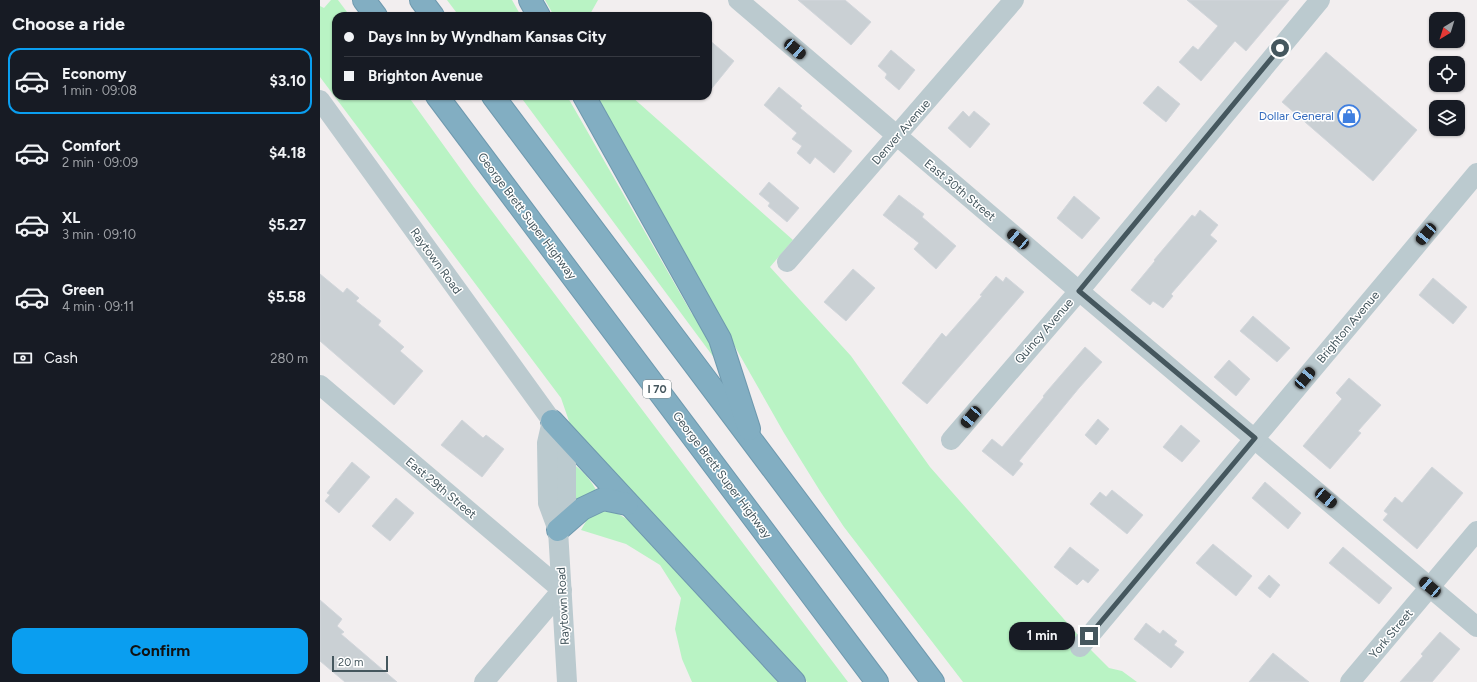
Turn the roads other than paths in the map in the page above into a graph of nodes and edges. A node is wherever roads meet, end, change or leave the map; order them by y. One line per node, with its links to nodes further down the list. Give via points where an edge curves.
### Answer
1 (421, 0): 6 (highway)
2 (530, 0): 7 (highway)
3 (738, 0): 12 (street, East 30th Street)
4 (1014, 0): 12 (street, Denver Avenue)
5 (1320, 0): 15 (street, Quincy Avenue)
6 (430, 12)
7 (537, 12)
8 (320, 100): 17 (street, Raytown Road)
9 (440, 100): 31 (highway, George Brett Super Highway / I 70)
10 (496, 100): 20 (highway)
11 (586, 100): 20 (highway, via 720,339)
12 (897, 136): 14 (street, Denver Avenue); 15 (street, East 30th Street)
13 (1477, 173): 18 (street, Brighton Avenue)
14 (787, 262)
15 (1079, 291): 18 (street, East 30th Street); 19 (street, Quincy Avenue)
16 (320, 385): 25 (street, East 29th Street)
17 (552, 421): 21 (highway); 22 (street, Raytown Road, via 566,449 566,504)
18 (1255, 438): 24 (street, East 30th Street); 27 (street, Brighton Avenue)
19 (951, 440)
20 (755, 445): 32 (highway)
21 (627, 504): 22 (highway, via 603,499 582,508); 30 (highway)
22 (558, 530): 25 (street, Raytown Road)
23 (1477, 531): 24 (street, York Street)
24 (1430, 587): 26 (street, East 30th Street); 33 (street, York Street)
25 (562, 590): 28 (street); 29 (street, Raytown Road)
26 (1477, 627)
27 (1080, 647)
28 (484, 682)
29 (567, 682)
30 (794, 682)
31 (877, 682)
32 (933, 682)
33 (1350, 682)

